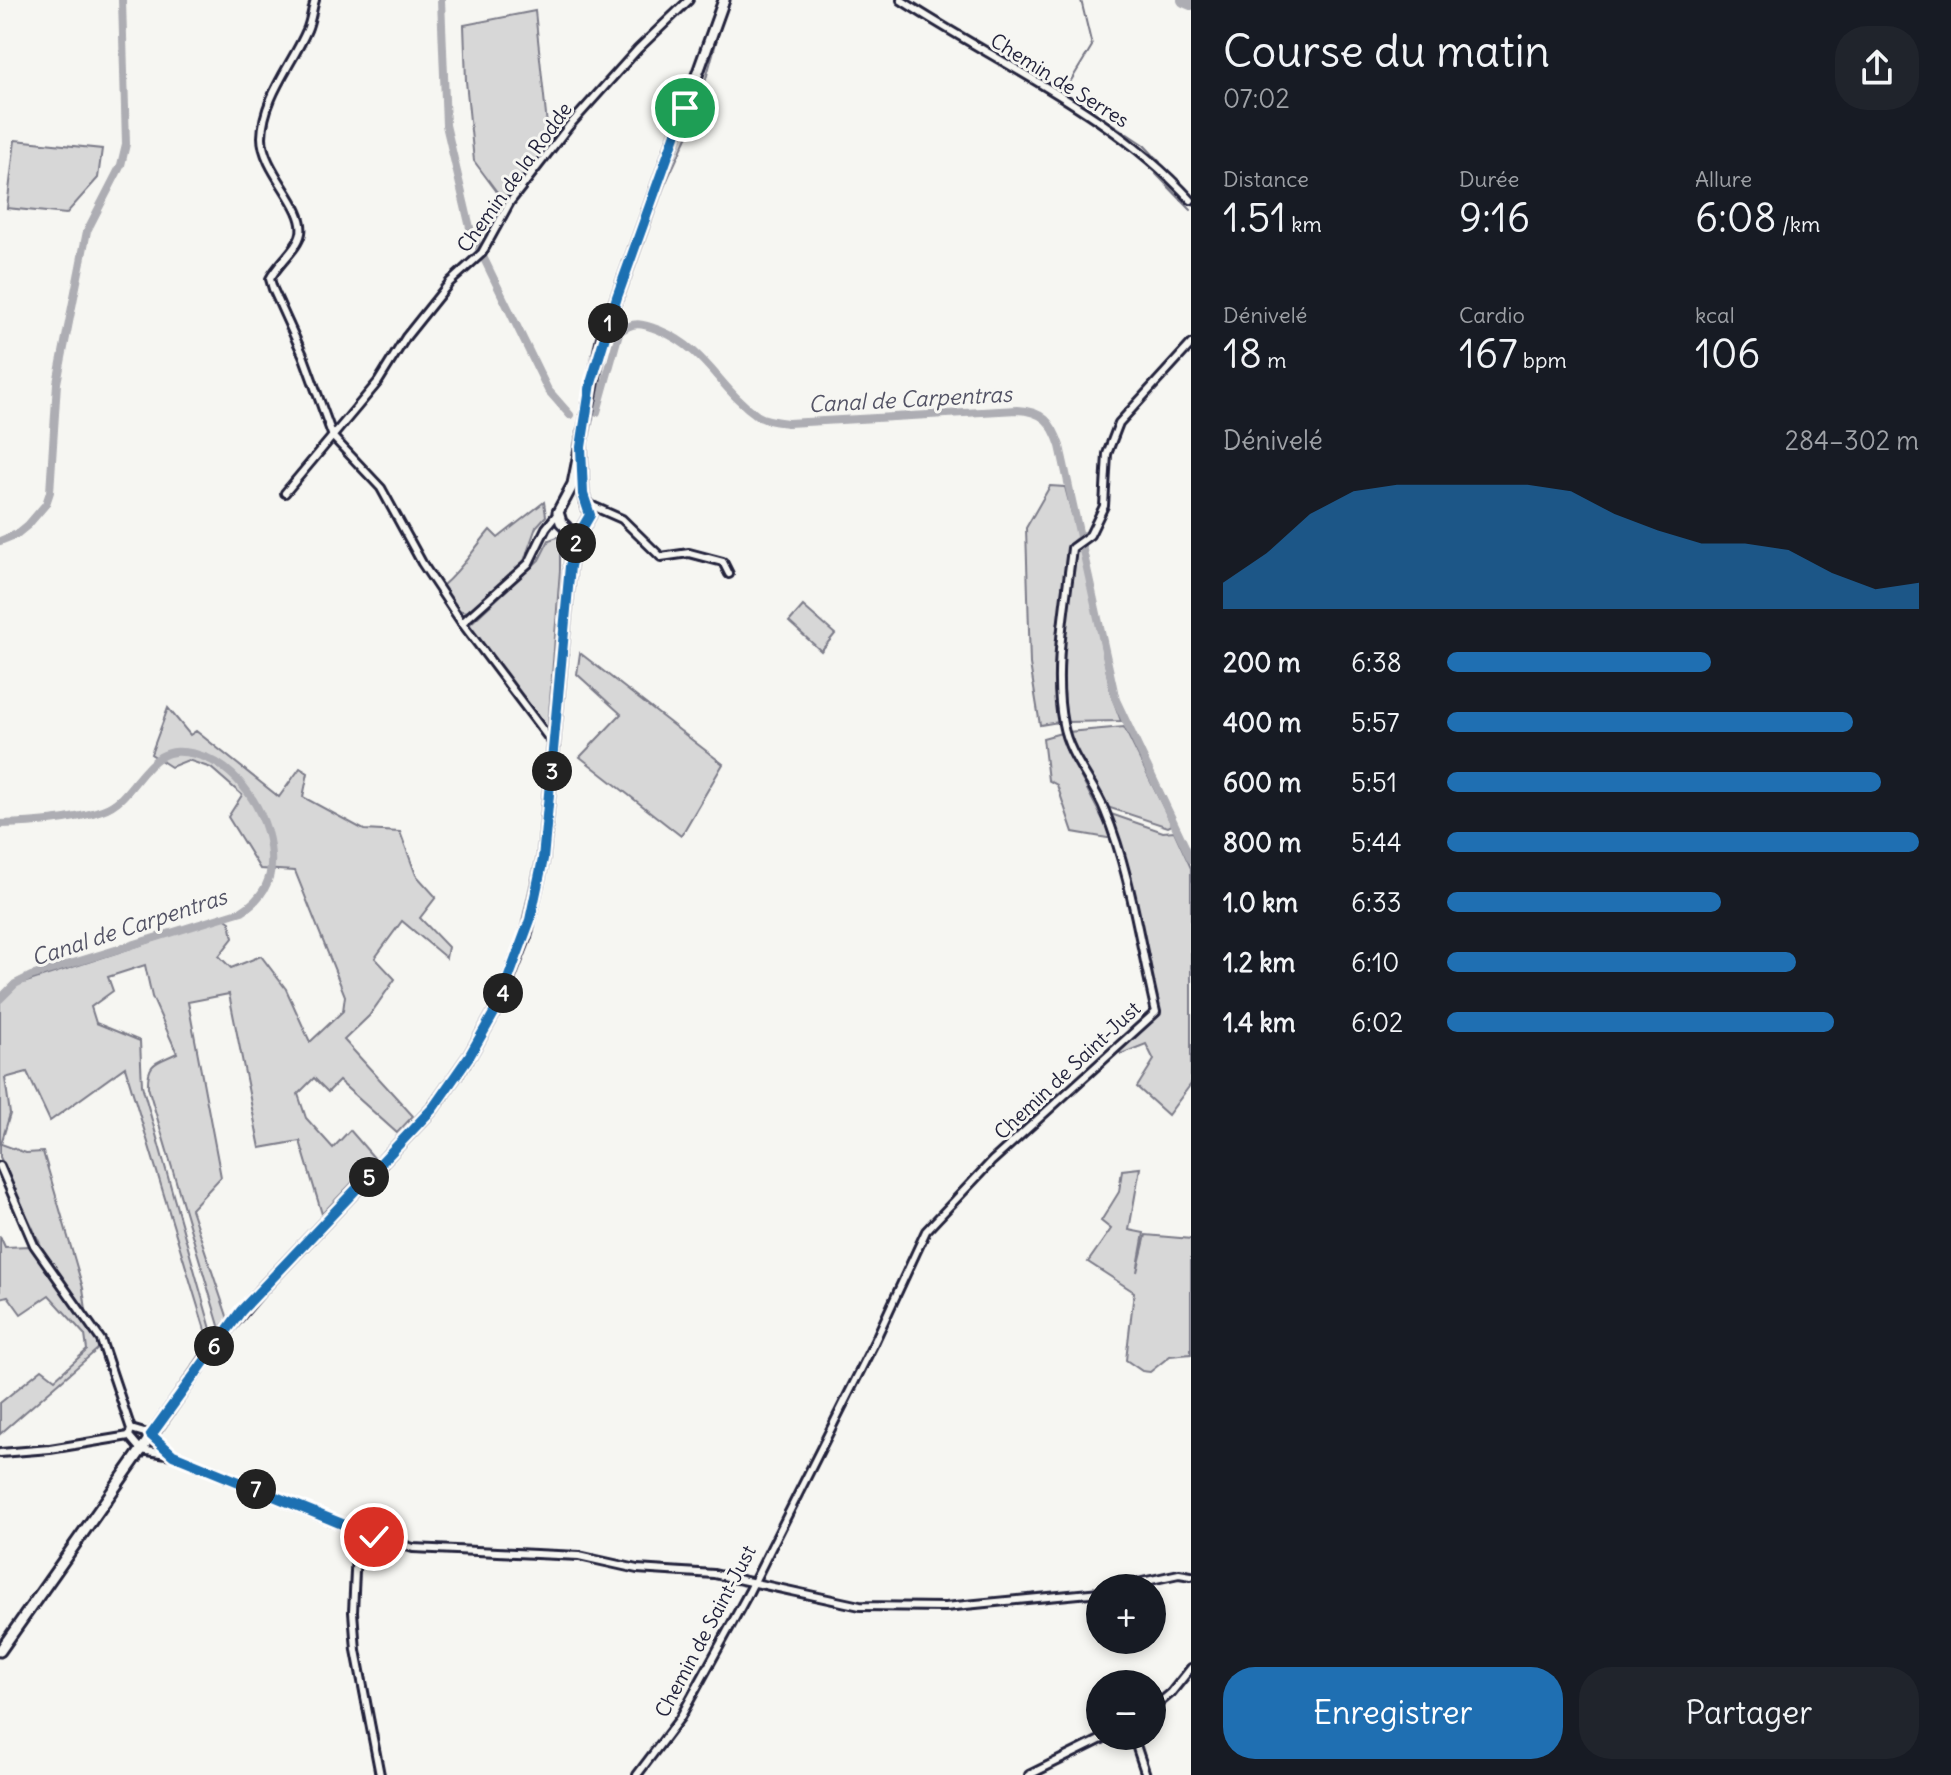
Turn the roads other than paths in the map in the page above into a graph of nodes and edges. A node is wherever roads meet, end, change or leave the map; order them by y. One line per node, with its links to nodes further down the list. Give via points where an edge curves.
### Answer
1 (315, 0): 7 (street, via 307,31 269,104 262,136 266,158 301,225 298,241 270,279)
2 (689, 0): 7 (street, Chemin de la Rodde, via 569,126 510,202 480,256 450,282)
3 (724, 0): 8 (main road, via 602,339)
4 (901, 0): 5 (street, Chemin de Serres, via 1109,126 1161,167)
5 (1191, 200)
6 (1191, 344): 30 (street, Chemin de Saint-Just, via 1119,423 1107,454 1104,506 1086,540 1072,548 1060,654 1062,723 1117,846 1156,1012 992,1161 926,1231)
7 (333, 437): 9 (street, Chemin de la Rodde); 19 (street, via 381,488)
8 (581, 447): 10 (main road); 11 (main road)
9 (285, 493)
10 (568, 499): 11 (main road); 12 (main road)
11 (586, 503): 13 (street); 14 (main road)
12 (558, 512): 15 (main road); 16 (street)
13 (612, 515): 14 (street); 18 (street, via 661,557 689,553 723,562)
14 (586, 523): 15 (main road, via 575,529); 17 (main road)
15 (565, 526): 16 (street); 17 (main road)
16 (542, 536): 19 (street, via 529,563)
17 (570, 566): 20 (main road)
18 (729, 574)
19 (462, 623): 20 (street)
20 (555, 746): 23 (main road, via 543,859 530,920 485,1030 433,1108 241,1311)
21 (0, 1166): 22 (street, via 34,1245 101,1340)
22 (130, 1432): 23 (street); 24 (street); 25 (street, via 50,1449)
23 (151, 1435): 24 (main road); 26 (street)
24 (142, 1448): 26 (street); 32 (main road)
25 (0, 1453)
26 (173, 1455): 27 (street)
27 (357, 1531): 30 (street, via 413,1548 579,1556 619,1567 714,1574); 37 (street, via 355,1638)
28 (1191, 1576): 29 (street)
29 (1166, 1577)
30 (751, 1583): 31 (street, via 860,1606 950,1607); 38 (street, Chemin de Saint-Just, via 680,1718)
31 (1086, 1593)
32 (0, 1651)
33 (1191, 1668): 34 (street)
34 (1166, 1697)
35 (1086, 1747): 39 (street)
36 (1138, 1750): 40 (street)
37 (380, 1775)
38 (637, 1775)
39 (1029, 1775)
40 (1146, 1775)

